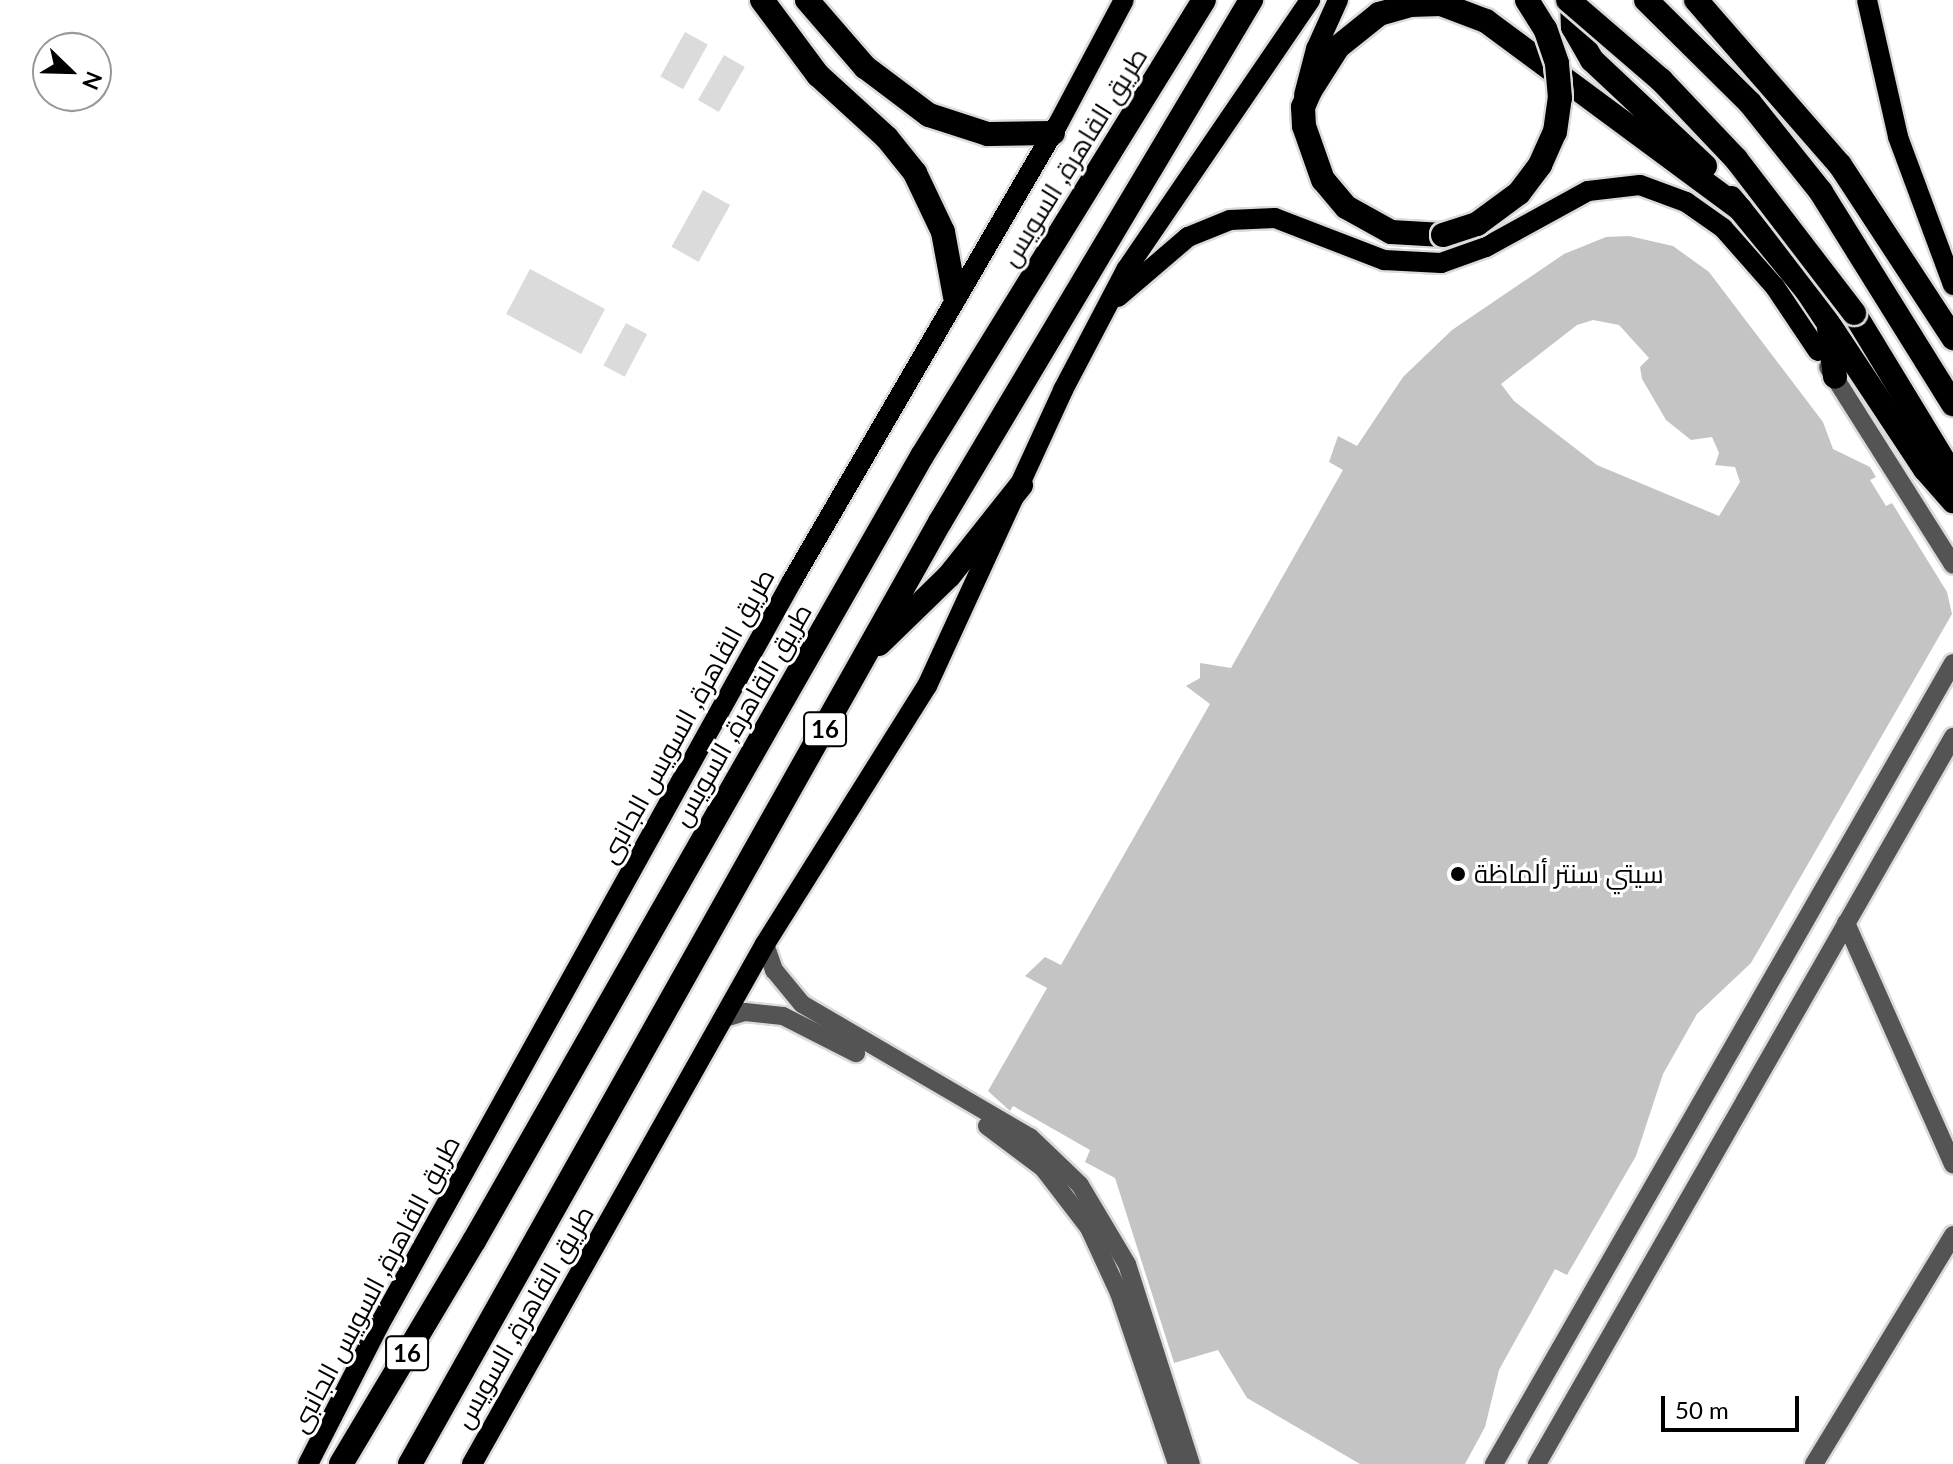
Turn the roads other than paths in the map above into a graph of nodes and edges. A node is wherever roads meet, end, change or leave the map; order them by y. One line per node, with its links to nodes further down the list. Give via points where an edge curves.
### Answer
1 (762, 0): 17 (highway, via 818,75 887,138 915,173 943,232)
2 (807, 0): 14 (highway, via 865,67 929,115 988,134)
3 (1124, 0): 14 (main road, طريق القاهرة, السويس الجانبى / 16)
4 (1204, 0): 37 (highway, طريق القاهرة, السويس / 16, via 922,456)
5 (1251, 0): 28 (highway, طريق القاهرة, السويس / 16, via 1031,365)
6 (1310, 0): 18 (main road, طريق القاهرة, السويس, via 1184,178)
7 (1338, 0): 13 (main road, via 1309,69)
8 (1527, 0): 13 (highway, bridge, via 1557,63 1560,98 1555,132 1519,193 1477,224 1443,235 1391,232 1346,207 1314,164)
9 (1570, 0): 15 (highway, via 1573,27 1592,60 1687,148); 24 (highway, bridge, via 1661,80 1727,149 1854,313)
10 (1646, 0): 23 (highway, via 1711,61 1786,147 1884,288)
11 (1696, 0): 20 (highway, via 1840,165)
12 (1867, 0): 16 (main road, via 1898,137)
13 (1303, 107): 15 (highway, via 1333,54 1379,14 1425,3 1457,8 1486,21)
14 (1053, 133): 17 (main road, طريق القاهرة, السويس الجانبى / 16)
15 (1741, 210): 19 (highway)
16 (1953, 285)
17 (955, 297): 36 (main road, طريق القاهرة, السويس الجانبى / 16, via 501,1104)
18 (1103, 311): 21 (main road, via 1171,248 1230,220 1275,218 1384,260 1441,263 1486,247 1576,196 1627,184 1676,197 1723,228 1775,287); 25 (main road, طريق القاهرة, السويس)
19 (1828, 321): 22 (highway); 26 (highway, via 1918,461)
20 (1953, 338)
21 (1818, 351): 22 (street)
22 (1835, 377): 27 (street)
23 (1953, 404)
24 (1953, 476)
25 (1021, 485): 28 (highway, via 949,576); 32 (main road, طريق القاهرة, السويس / 16, via 927,686)
26 (1953, 501)
27 (1953, 565)
28 (865, 656): 38 (highway, طريق القاهرة, السويس / 16)
29 (1953, 663): 42 (street)
30 (1953, 737): 31 (street)
31 (1846, 923): 34 (street); 43 (street)
32 (765, 944): 33 (main road, طريق القاهرة, السويس / 16); 41 (street, via 774,970 802,1004 1030,1137 1080,1185 1127,1264)
33 (722, 1019): 39 (main road, طريق القاهرة, السويس / 16); 40 (street, via 758,1012 795,1020 982,1122 1043,1168 1076,1207 1114,1278)
34 (1953, 1164)
35 (1953, 1235): 44 (street)
36 (308, 1464)
37 (341, 1464)
38 (410, 1464)
39 (472, 1464)
40 (1177, 1464)
41 (1191, 1464)
42 (1494, 1464)
43 (1537, 1464)
44 (1814, 1464)

